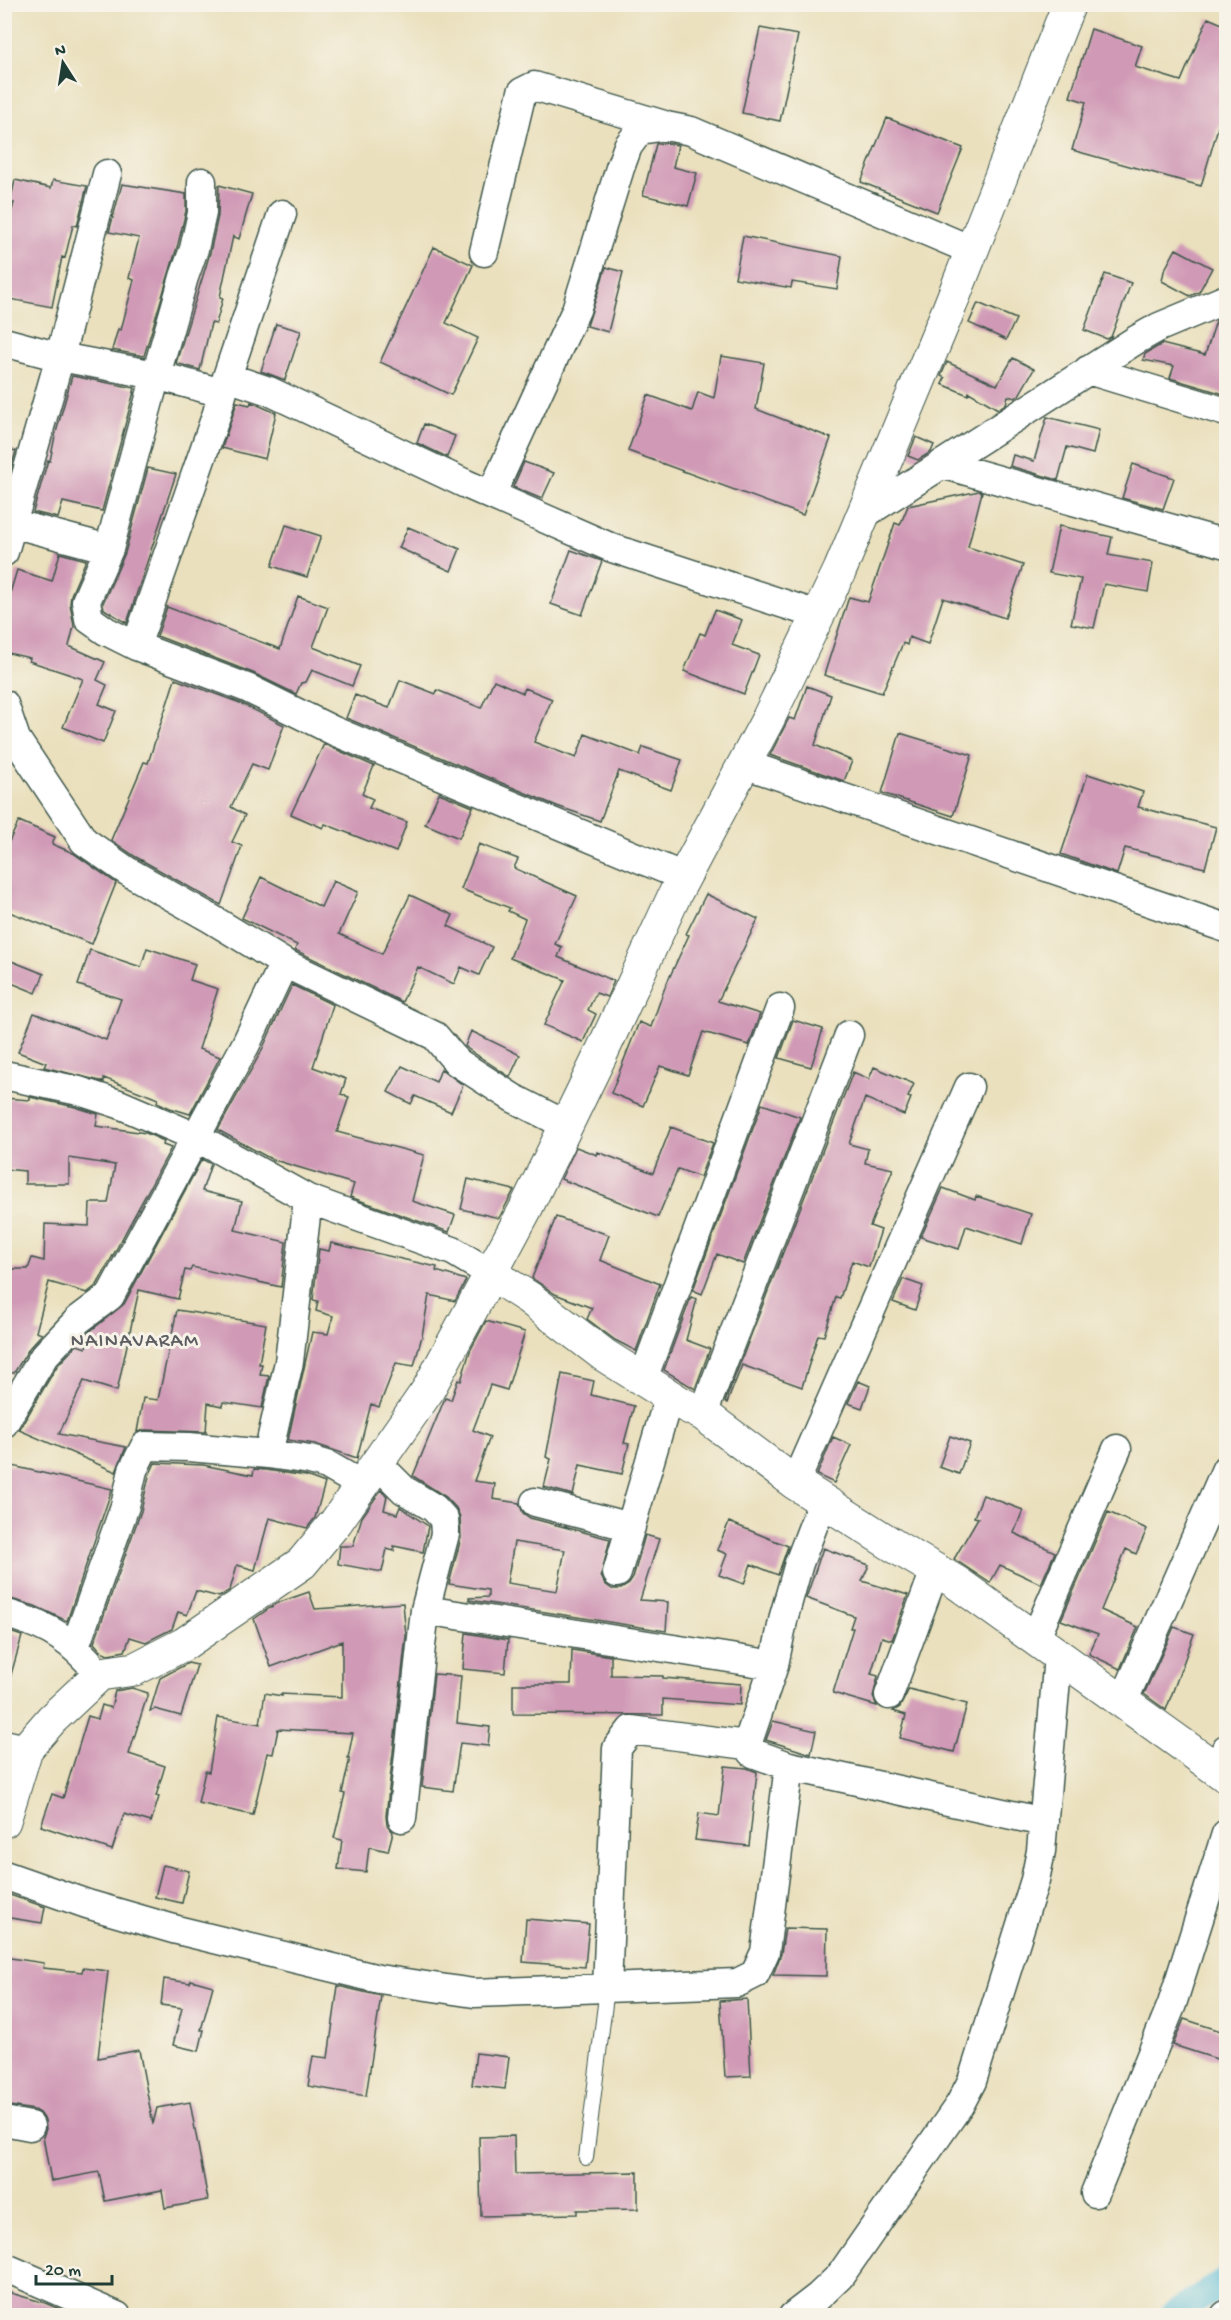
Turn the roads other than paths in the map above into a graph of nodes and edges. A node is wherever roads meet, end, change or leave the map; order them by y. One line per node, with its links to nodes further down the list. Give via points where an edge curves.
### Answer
1 (1069, 4): 6 (main road)
2 (666, 126): 6 (street, via 691,131); 7 (street, via 534,86 522,92); 16 (street, via 640,130 628,146 576,310)
3 (107, 174): 10 (street)
4 (202, 182): 12 (street, via 202,213 194,249)
5 (282, 214): 13 (street)
6 (971, 250): 17 (main road)
7 (484, 252)
8 (1227, 298): 11 (street, via 1159,327)
9 (4, 342): 10 (street)
10 (60, 357): 12 (street); 18 (street)
11 (1088, 370): 14 (street); 15 (street)
12 (156, 375): 13 (street); 20 (street)
13 (224, 385): 16 (street, via 269,391); 23 (street)
14 (1227, 412)
15 (942, 464): 17 (street); 19 (street)
16 (491, 495): 22 (street, via 612,548)
17 (862, 515): 22 (main road)
18 (9, 522): 20 (street); 21 (street)
19 (1227, 544)
20 (109, 549): 23 (street, via 86,601 89,619)
21 (4, 552)
22 (818, 615): 25 (main road)
23 (136, 646): 26 (street, via 247,688 334,731)
24 (4, 704): 28 (street, via 16,739 84,841 127,871)
25 (744, 764): 26 (main road); 27 (street)
26 (684, 877): 33 (main road)
27 (1227, 928)
28 (285, 963): 33 (street, via 435,1036 457,1062 513,1098); 34 (street)
29 (780, 1008): 37 (street)
30 (849, 1035): 38 (street)
31 (4, 1075): 34 (street, via 120,1104)
32 (969, 1087): 44 (street)
33 (566, 1125): 36 (main road)
34 (195, 1137): 35 (street); 39 (street, via 110,1296 78,1320 44,1356)
35 (308, 1199): 36 (street, via 453,1251); 41 (street, via 289,1362)
36 (490, 1273): 37 (main road); 43 (main road, via 428,1390)
37 (656, 1388): 38 (main road); 47 (street)
38 (703, 1414): 44 (main road)
39 (4, 1423)
40 (1117, 1449): 53 (street)
41 (268, 1454): 43 (street); 52 (street, via 145,1446 133,1470 125,1506)
42 (1227, 1469): 57 (street)
43 (370, 1475): 50 (street, via 404,1490 434,1508 444,1519 445,1534); 55 (main road, via 302,1563 184,1644 135,1669)
44 (795, 1483): 45 (main road)
45 (823, 1500): 48 (main road); 54 (street, via 799,1563)
46 (535, 1502): 47 (street)
47 (631, 1527): 49 (street)
48 (935, 1570): 53 (main road); 56 (street)
49 (617, 1573)
50 (425, 1610): 54 (street); 62 (street)
51 (4, 1613): 52 (street, via 39,1623)
52 (75, 1647): 55 (street)
53 (1046, 1648): 57 (main road); 64 (street)
54 (774, 1665): 58 (street)
55 (100, 1674): 59 (main road, via 52,1719)
56 (889, 1695)
57 (1123, 1702): 60 (main road)
58 (747, 1744): 61 (street, via 753,1753); 67 (street, via 631,1730 617,1748)
59 (15, 1746): 63 (main road)
60 (1223, 1765)
61 (789, 1766): 64 (street); 67 (street, via 765,1952 755,1974 737,1983)
62 (402, 1818)
63 (4, 1821)
64 (1044, 1822): 72 (street, via 1035,1880 972,2081 840,2276)
65 (1227, 1834): 69 (street, via 1172,2004)
66 (4, 1875): 67 (street, via 177,1930 379,1979 474,1993)
67 (607, 1988): 68 (lane)
68 (586, 2158)
69 (1095, 2193)
70 (4, 2267): 71 (street)
71 (117, 2316)
72 (793, 2316)

